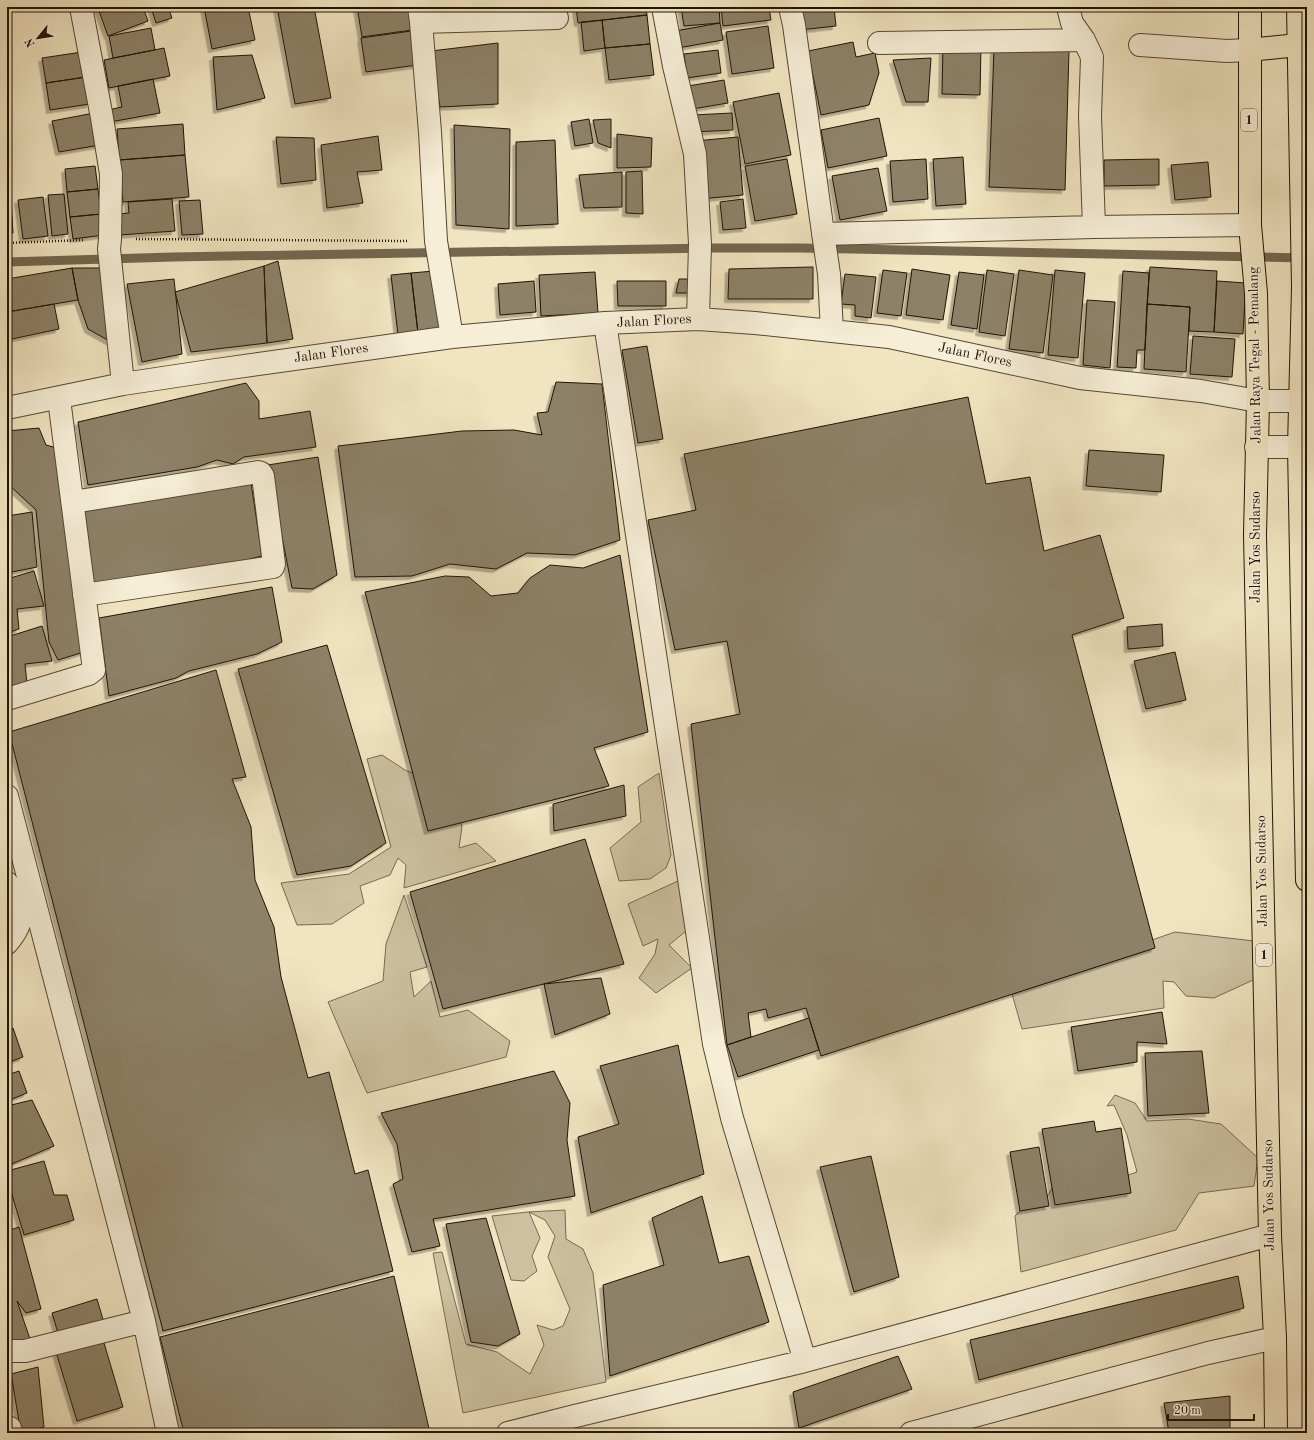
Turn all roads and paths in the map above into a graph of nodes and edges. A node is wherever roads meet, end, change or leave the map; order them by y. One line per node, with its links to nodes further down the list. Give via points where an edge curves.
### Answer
1 (80, 7): 19 (street, via 111,174)
2 (663, 7): 20 (street, via 695,154 700,244)
3 (790, 7): 16 (street)
4 (1068, 7): 9 (street, via 1072,23)
5 (1250, 7): 13 (highway, 1)
6 (1298, 7): 11 (highway)
7 (420, 15): 8 (street); 17 (street)
8 (557, 18)
9 (1084, 40): 10 (street); 14 (street, via 1092,57 1090,116)
10 (879, 43)
11 (1303, 44): 13 (highway); 27 (highway, via 1300,194 1303,286)
12 (1140, 46): 13 (street)
13 (1249, 50): 15 (highway, 1)
14 (1094, 227): 15 (street); 16 (street)
15 (1250, 229): 26 (highway, Jalan Raya Tegal - Pemalang / 1, via 1256,293)
16 (824, 240): 22 (street)
17 (436, 241): 19 (path); 23 (street)
18 (7, 243): 19 (path)
19 (110, 244): 24 (street)
20 (698, 319): 21 (street, Jalan Flores); 22 (street, Jalan Flores)
21 (605, 323): 23 (street, Jalan Flores); 43 (street, via 714,1044 732,1118)
22 (832, 331): 26 (street, Jalan Flores, via 889,337 1080,378 1201,391)
23 (452, 337): 24 (street, Jalan Flores)
24 (123, 384): 25 (street, Jalan Flores)
25 (59, 399): 28 (street, Jalan Flores); 32 (street)
26 (1258, 401): 27 (street, Jalan Flores); 29 (highway, Jalan Raya Tegal - Pemalang / 1)
27 (1300, 401): 30 (highway)
28 (7, 408)
29 (1256, 446): 30 (street); 31 (highway, Jalan Raya Tegal - Pemalang / 1)
30 (1303, 447): 36 (highway)
31 (1256, 476): 39 (highway, Jalan Yos Sudarso / 1, via 1255,543)
32 (72, 502): 33 (street); 33 (street, via 258,472 263,476 265,491 273,567)
33 (84, 595): 34 (street, via 94,670 89,674)
34 (7, 699)
35 (7, 796): 40 (street)
36 (1307, 880)
37 (7, 883): 38 (street, via 21,914 17,932)
38 (7, 943)
39 (1270, 1235): 41 (highway, Jalan Yos Sudarso / 1); 43 (street)
40 (144, 1321): 42 (street, via 25,1351); 44 (street)
41 (1275, 1338): 46 (street, via 1208,1353); 47 (highway, Jalan Yos Sudarso / 1)
42 (7, 1351)
43 (805, 1361): 45 (street)
44 (168, 1433)
45 (508, 1433)
46 (911, 1433)
47 (1276, 1433)

